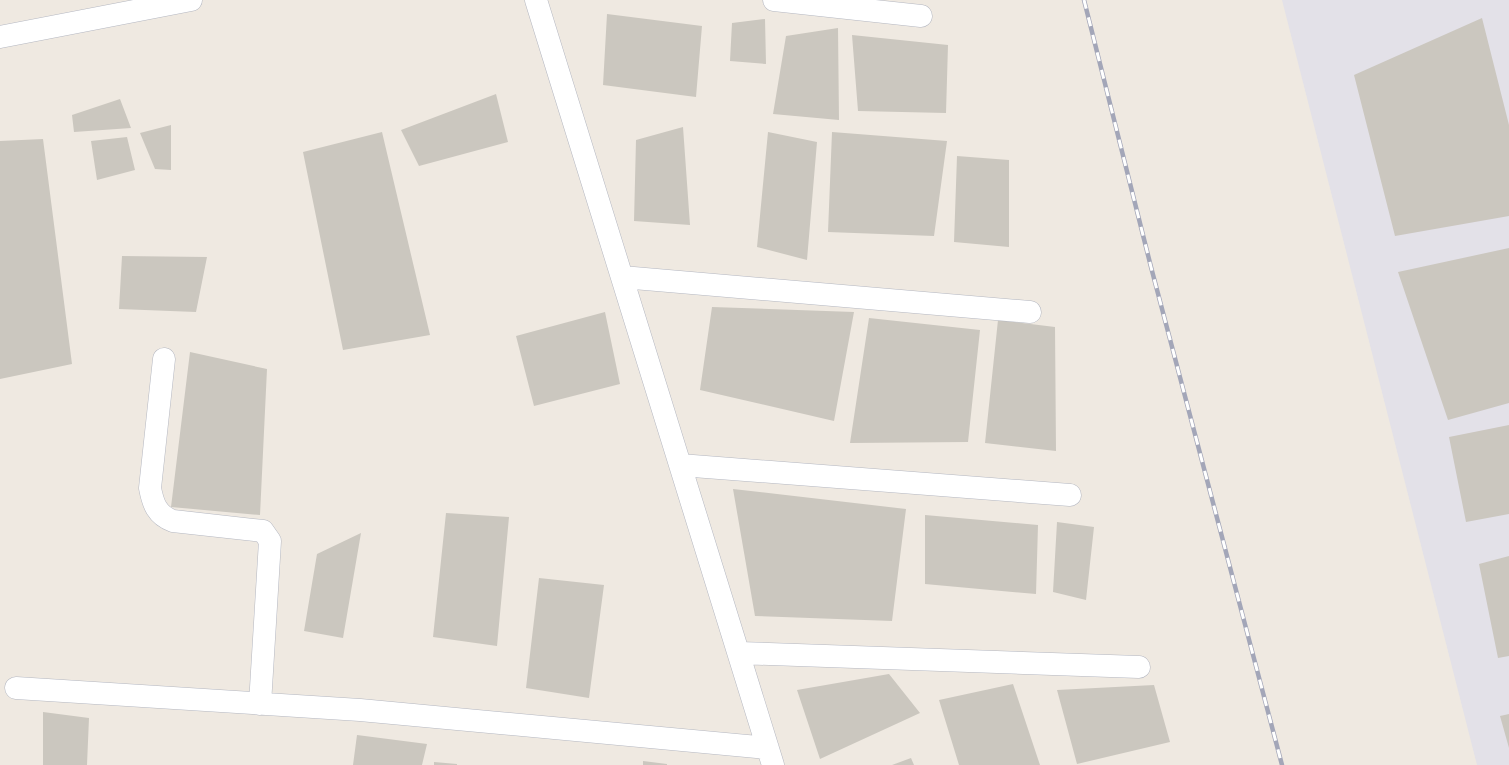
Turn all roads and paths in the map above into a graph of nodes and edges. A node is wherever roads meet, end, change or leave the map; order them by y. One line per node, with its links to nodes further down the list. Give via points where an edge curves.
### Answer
1 (191, 0): 5 (street)
2 (536, 0): 6 (street)
3 (774, 0): 4 (street)
4 (921, 16)
5 (0, 37)
6 (622, 277): 7 (street); 9 (street)
7 (1030, 312)
8 (164, 359): 14 (street, via 150,488 157,510 164,518 173,521 263,531 270,542)
9 (680, 465): 10 (street); 11 (street)
10 (1070, 495)
11 (739, 653): 12 (street); 15 (street)
12 (1140, 667)
13 (16, 688): 14 (street)
14 (260, 704): 15 (street, via 360,710)
15 (771, 757)

